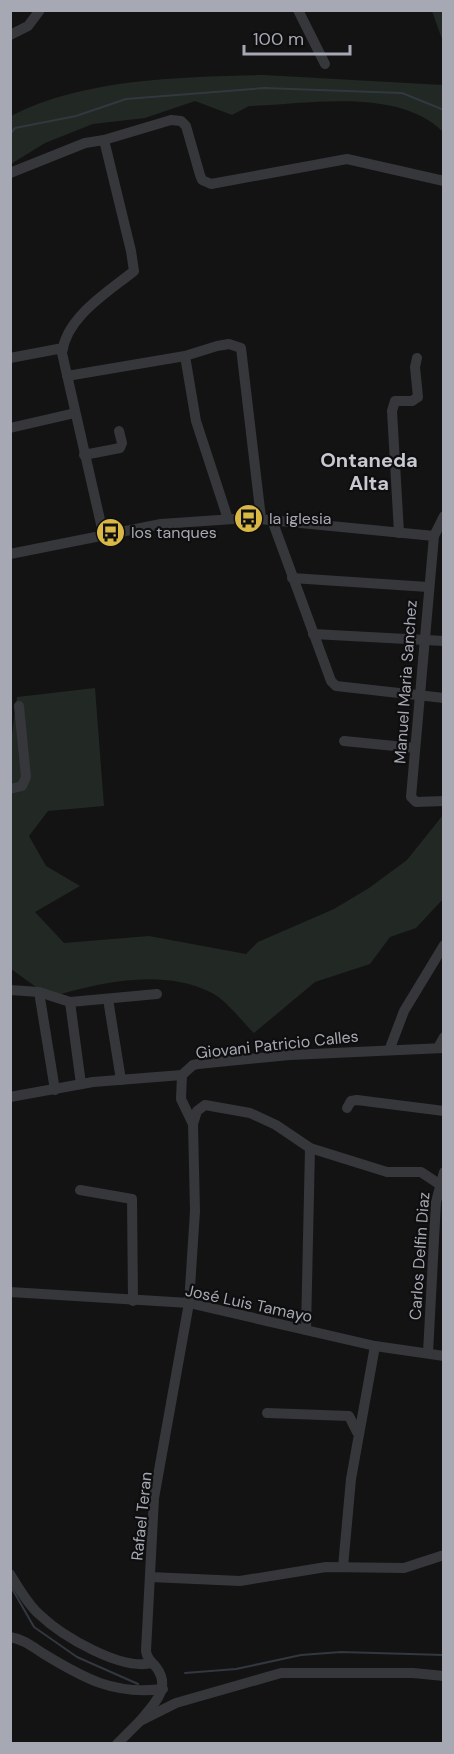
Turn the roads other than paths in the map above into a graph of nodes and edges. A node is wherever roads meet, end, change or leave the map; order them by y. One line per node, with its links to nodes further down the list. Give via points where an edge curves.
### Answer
1 (40, 10): 3 (street, via 28,26)
2 (298, 10): 4 (street)
3 (10, 35)
4 (325, 64)
5 (104, 140): 6 (street, via 85,143); 7 (street, via 171,120 181,121 186,126 202,180 211,184 347,159); 8 (street, via 134,271 78,320)
6 (10, 173)
7 (444, 181)
8 (63, 348): 10 (street); 12 (street)
9 (185, 356): 12 (street); 18 (street, via 196,421); 19 (street, via 229,344 241,348)
10 (10, 358)
11 (417, 358): 21 (street, via 418,397 395,401 392,411)
12 (67, 376): 13 (street)
13 (75, 413): 14 (street); 16 (street)
14 (10, 428)
15 (119, 431): 16 (street, via 120,448)
16 (84, 454): 20 (street)
17 (444, 516): 22 (street, Manuel Maria Sanchez)
18 (228, 519): 19 (street); 20 (street)
19 (267, 519): 21 (street); 24 (street)
20 (103, 533): 23 (street)
21 (399, 533): 22 (street)
22 (434, 536): 25 (street, Manuel Maria Sanchez)
23 (10, 554)
24 (292, 578): 25 (street); 26 (street)
25 (428, 587): 27 (street, Manuel Maria Sanchez)
26 (313, 634): 27 (street); 29 (street, via 332,681 341,688)
27 (424, 639): 28 (street); 29 (street, Manuel Maria Sanchez)
28 (444, 641)
29 (420, 696): 30 (street); 33 (street, Manuel Maria Sanchez)
30 (444, 698)
31 (19, 706): 34 (street, via 26,777 22,786)
32 (344, 741): 33 (street)
33 (415, 748): 35 (street, Manuel Maria Sanchez, via 412,799)
34 (10, 789)
35 (444, 801)
36 (444, 945): 43 (street, via 404,1011)
37 (10, 990): 38 (street)
38 (39, 992): 41 (street); 48 (street)
39 (157, 994): 40 (street)
40 (108, 999): 41 (street); 46 (street)
41 (70, 1002): 47 (street)
42 (444, 1037): 44 (street)
43 (390, 1048): 44 (street, Giovani Patricio Calles); 45 (street, Giovani Patricio Calles, via 198,1064)
44 (441, 1048)
45 (182, 1075): 46 (street, Giovani Patricio Calles); 50 (street)
46 (121, 1080): 47 (street, Giovani Patricio Calles)
47 (81, 1084): 48 (street, Giovani Patricio Calles)
48 (55, 1090): 49 (street, Giovani Patricio Calles)
49 (10, 1098)
50 (182, 1105): 51 (street, Carlos Delfin Diaz); 54 (street)
51 (205, 1105): 54 (street, via 197,1111); 55 (street, Carlos Delfin Diaz, via 250,1113)
52 (347, 1108): 53 (street, via 357,1100)
53 (444, 1111)
54 (193, 1124): 62 (street, Rafael Teran, via 195,1210)
55 (310, 1148): 57 (street, Carlos Delfin Diaz, via 387,1172 421,1172); 63 (street)
56 (444, 1172): 57 (street)
57 (439, 1184): 59 (street, Carlos Delfin Diaz)
58 (80, 1190): 61 (street, via 132,1199)
59 (438, 1278): 65 (street, Carlos Delfin Diaz)
60 (10, 1292): 61 (street, José Luis Tamayo)
61 (134, 1301): 62 (street, José Luis Tamayo)
62 (189, 1303): 63 (street, José Luis Tamayo); 72 (street, Rafael Teran, via 154,1498)
63 (306, 1330): 64 (street, José Luis Tamayo)
64 (375, 1346): 65 (street, José Luis Tamayo); 68 (street)
65 (428, 1353): 66 (street, José Luis Tamayo)
66 (444, 1356)
67 (267, 1413): 68 (street, via 349,1416)
68 (358, 1436): 70 (street)
69 (444, 1555): 70 (street, via 404,1568)
70 (343, 1567): 72 (street, via 240,1581)
71 (10, 1574): 74 (street, via 38,1614 70,1639 113,1658 143,1665)
72 (150, 1577): 74 (street, Rafael Teran, via 146,1651)
73 (10, 1637): 76 (street, via 86,1678 114,1688 142,1692)
74 (152, 1663): 76 (street, Rafael Teran, via 163,1679)
75 (444, 1676): 77 (street, via 281,1673 176,1703)
76 (163, 1689): 77 (street)
77 (140, 1721): 78 (street)
78 (117, 1743)

